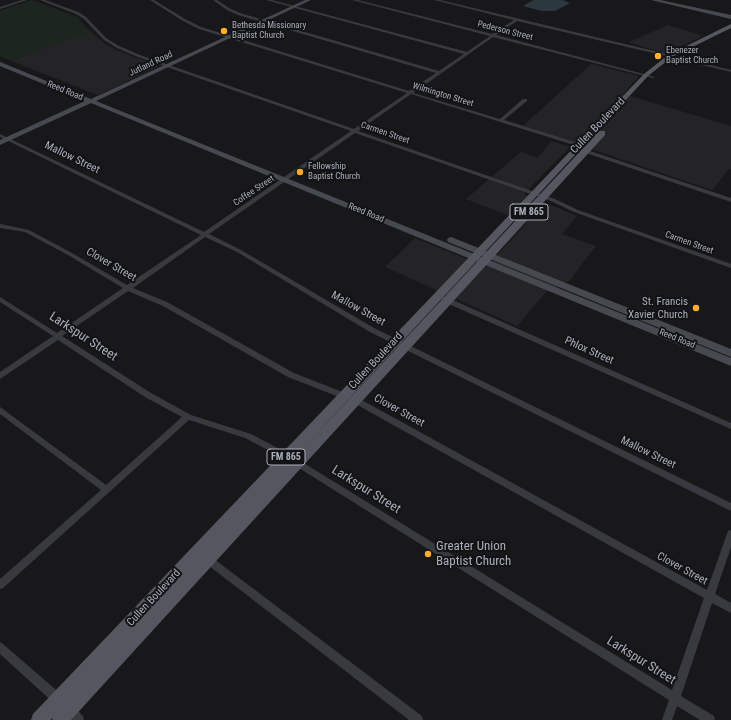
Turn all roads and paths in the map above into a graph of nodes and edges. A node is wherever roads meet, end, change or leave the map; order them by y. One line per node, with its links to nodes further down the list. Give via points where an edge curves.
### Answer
1 (25, 0): 11 (street)
2 (42, 0): 26 (street, Carmen Street, via 85,18 100,35 118,47)
3 (152, 0): 17 (street, Wilmington Street, via 184,20)
4 (215, 0): 14 (street, via 228,9)
5 (268, 0): 10 (street)
6 (309, 0): 10 (street, Jutland Road)
7 (354, 0): 16 (street, Pederson Street)
8 (436, 0): 13 (street)
9 (653, 0): 12 (street)
10 (294, 7): 14 (street, Jutland Road); 20 (street)
11 (0, 8)
12 (731, 17)
13 (517, 19): 16 (street, Coffee Street); 21 (street)
14 (263, 22): 17 (street, Jutland Road); 29 (street)
15 (729, 29): 18 (main road, Cullen Boulevard / FM 865); 19 (main road, Cullen Boulevard / FM 865)
16 (492, 36): 20 (street, Coffee Street); 30 (street, Pederson Street)
17 (228, 37): 26 (street, Jutland Road); 33 (street, Wilmington Street)
18 (703, 40): 19 (main road, via 705,41); 21 (main road, Cullen Boulevard / FM 865)
19 (697, 48): 22 (main road, Cullen Boulevard / FM 865)
20 (467, 53): 29 (street, Coffee Street)
21 (670, 56): 30 (main road, Cullen Boulevard / FM 865)
22 (678, 58): 28 (street); 31 (main road, Cullen Boulevard / FM 865)
23 (0, 59): 25 (street, Reed Road)
24 (0, 64): 27 (street, Reed Road)
25 (14, 64): 27 (street); 32 (street, Reed Road)
26 (168, 66): 36 (street, Jutland Road); 44 (street, Carmen Street)
27 (8, 67): 32 (street, Reed Road)
28 (731, 71)
29 (440, 73): 33 (street, Coffee Street)
30 (646, 75): 31 (street, Pederson Street); 34 (main road, Cullen Boulevard / FM 865)
31 (653, 77): 35 (main road, Cullen Boulevard / FM 865)
32 (46, 80): 36 (street, Reed Road); 38 (street, Reed Road)
33 (410, 93): 42 (street, Wilmington Street); 44 (street, Coffee Street)
34 (626, 96): 35 (main road); 39 (main road, Cullen Boulevard / FM 865)
35 (635, 96): 41 (main road, Cullen Boulevard / FM 865)
36 (99, 98): 38 (street, Jutland Road); 40 (street, Reed Road)
37 (525, 100): 42 (street)
38 (92, 102): 43 (street, Reed Road); 46 (street, Jutland Road)
39 (606, 117): 41 (main road); 50 (main road, Cullen Boulevard / FM 865)
40 (149, 118): 43 (street); 48 (street, Reed Road)
41 (614, 119): 50 (main road, Cullen Boulevard / FM 865)
42 (501, 121): 50 (street, Wilmington Street)
43 (142, 122): 49 (street, Reed Road)
44 (356, 132): 51 (street, Coffee Street); 52 (street, Carmen Street)
45 (0, 135): 46 (street, Mallow Street)
46 (8, 140): 47 (street, Jutland Road); 55 (street, Mallow Street)
47 (0, 143)
48 (210, 143): 49 (street); 51 (street, Reed Road)
49 (204, 147): 51 (street, Reed Road)
50 (582, 148): 52 (main road, Cullen Boulevard / FM 865); 53 (street, Wilmington Street)
51 (288, 178): 55 (street, Coffee Street); 56 (street, Reed Road)
52 (538, 195): 56 (main road, Cullen Boulevard / FM 865); 57 (street, Carmen Street)
53 (731, 200)
54 (4, 227): 58 (street, Clover Street, via 27,231)
55 (206, 234): 58 (street, Coffee Street); 63 (street, Mallow Street)
56 (482, 256): 59 (main road, Cullen Boulevard / FM 865); 61 (street, Reed Road)
57 (731, 266)
58 (128, 288): 62 (street, Coffee Street); 67 (street, Clover Street, via 165,304 291,375)
59 (442, 298): 63 (main road, Cullen Boulevard / FM 865); 70 (street, Phlox Street)
60 (0, 299): 62 (street, Larkspur Street)
61 (676, 335): 64 (street, Reed Road); 65 (street, Reed Road)
62 (57, 336): 66 (street, Coffee Street); 69 (street, Larkspur Street)
63 (400, 344): 67 (main road, Cullen Boulevard / FM 865); 73 (street, Mallow Street)
64 (731, 353)
65 (731, 362)
66 (0, 376)
67 (350, 397): 71 (main road, Cullen Boulevard / FM 865); 77 (street, Clover Street)
68 (0, 410): 72 (street)
69 (188, 417): 71 (street, Larkspur Street, via 248,436); 72 (street)
70 (731, 426)
71 (291, 459): 75 (main road, Cullen Boulevard / FM 865); 80 (street, Larkspur Street)
72 (107, 490): 76 (street)
73 (731, 507)
74 (731, 534): 77 (street)
75 (203, 556): 81 (main road, Cullen Boulevard / FM 865); 83 (street)
76 (0, 585)
77 (711, 597): 78 (street, Clover Street); 80 (street)
78 (731, 608)
79 (0, 647): 81 (street)
80 (675, 698): 84 (street); 85 (street, Larkspur Street)
81 (66, 712): 82 (main road, Cullen Boulevard / FM 865)
82 (39, 720)
83 (418, 720)
84 (667, 720)
85 (710, 720)

